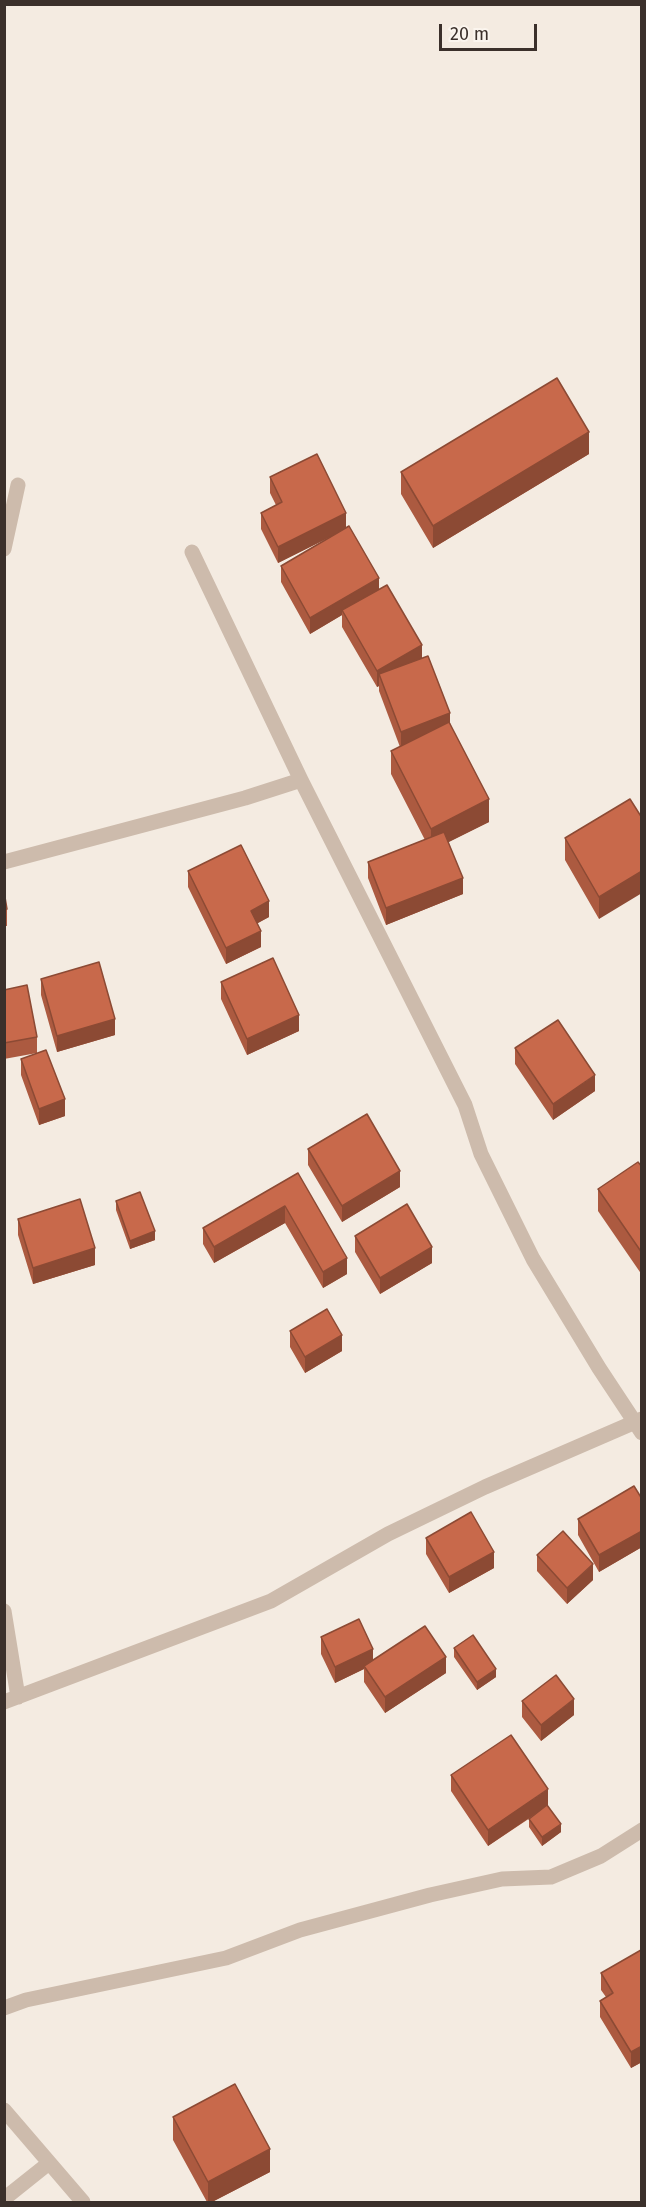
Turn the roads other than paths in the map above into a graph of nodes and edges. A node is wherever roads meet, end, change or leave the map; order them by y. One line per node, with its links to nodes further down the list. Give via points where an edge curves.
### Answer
1 (18, 485): 2 (street)
2 (4, 549)
3 (192, 552): 4 (street)
4 (301, 780): 5 (street); 6 (street, via 465,1106 481,1154 533,1260)
5 (4, 862)
6 (639, 1425): 8 (street, via 484,1487 399,1528 272,1601)
7 (4, 1611): 8 (street)
8 (11, 1700)
9 (642, 1830): 10 (street, via 601,1856 551,1877 502,1880 430,1895 300,1930 226,1958)
10 (4, 2008)
11 (4, 2110): 12 (street)
12 (49, 2163): 13 (street); 14 (street)
13 (4, 2199)
14 (83, 2202)

